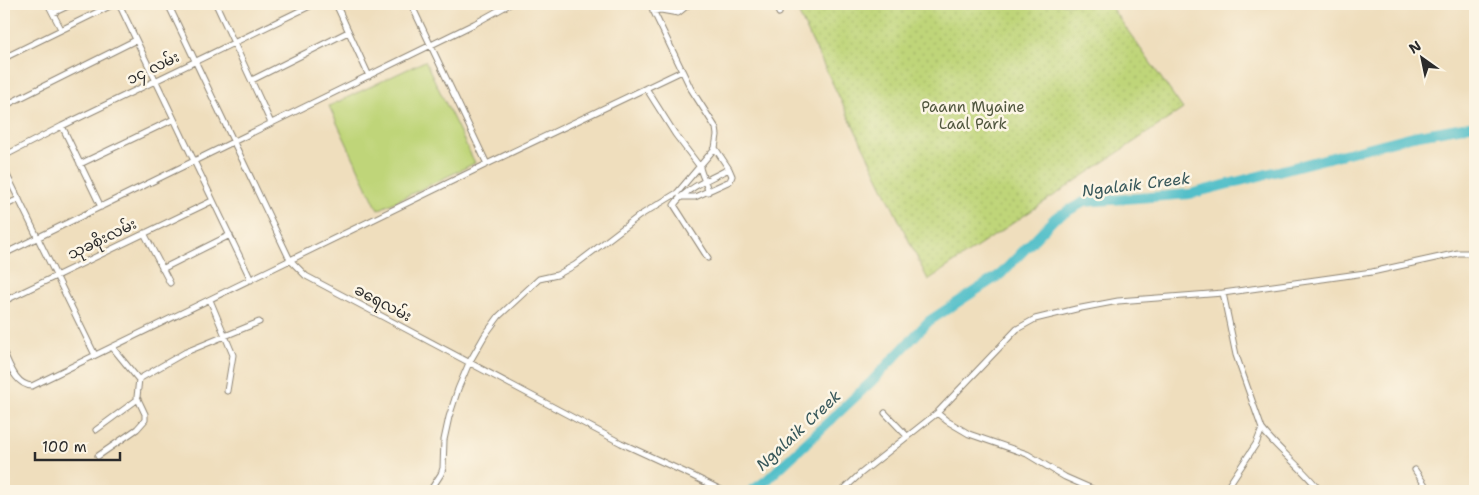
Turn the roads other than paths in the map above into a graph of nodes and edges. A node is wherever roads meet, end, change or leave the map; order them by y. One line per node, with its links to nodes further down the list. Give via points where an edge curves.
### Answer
1 (48, 4): 16 (street)
2 (72, 4): 16 (street)
3 (114, 4): 17 (street)
4 (119, 4): 19 (street)
5 (168, 4): 23 (street, ခရေလမ်း)
6 (217, 4): 20 (street)
7 (314, 4): 20 (street, ၁၄ လမ်း)
8 (336, 4): 18 (street)
9 (410, 4): 21 (street)
10 (510, 4): 21 (street)
11 (650, 4): 14 (street)
12 (689, 4): 14 (street, via 678,13)
13 (775, 4): 15 (street)
14 (653, 12): 24 (street)
15 (778, 12)
16 (53, 13): 17 (street)
17 (61, 29): 22 (street)
18 (348, 32): 25 (street); 27 (street)
19 (136, 40): 26 (street); 29 (street)
20 (234, 43): 23 (street, ၁၄ လမ်း); 27 (street)
21 (430, 45): 25 (street); 38 (street)
22 (4, 58)
23 (195, 62): 26 (street, ၁၄ လမ်း); 33 (street, ခရေလမ်း)
24 (682, 71): 28 (street); 34 (street, via 716,128)
25 (369, 76): 31 (street)
26 (156, 80): 30 (street); 32 (street, ၁၄ လမ်း)
27 (252, 80): 31 (street)
28 (646, 88): 38 (street); 39 (street)
29 (4, 106)
30 (174, 119): 36 (street); 37 (street)
31 (271, 123): 33 (street)
32 (62, 126): 35 (street, ၁၄ လမ်း); 37 (street)
33 (233, 141): 36 (street); 55 (street, ခရေလမ်း)
34 (715, 148): 39 (street); 40 (street)
35 (4, 156)
36 (193, 160): 46 (street); 48 (street)
37 (80, 164): 48 (street)
38 (487, 164): 55 (street)
39 (700, 167): 42 (street); 44 (street)
40 (729, 168): 42 (street); 43 (street, via 730,181)
41 (4, 169): 45 (street)
42 (706, 180): 43 (street); 44 (street)
43 (708, 192): 44 (street, via 695,196)
44 (679, 195): 54 (street, via 674,207); 68 (street, via 639,216 575,265 557,275 539,279 499,316)
45 (19, 199): 47 (street); 51 (street)
46 (212, 201): 49 (street, သုခစိုးလမ်း); 50 (street)
47 (4, 206)
48 (101, 207): 51 (street)
49 (144, 233): 56 (street); 57 (street, သုခစိုးလမ်း)
50 (230, 235): 56 (street); 58 (street)
51 (38, 238): 53 (street); 57 (street)
52 (1475, 253): 60 (street, via 1458,253 1372,272)
53 (4, 254)
54 (708, 258)
55 (290, 260): 58 (street); 68 (street, ခရေလမ်း, via 306,276)
56 (162, 269): 59 (street)
57 (56, 276): 62 (street, သုခစိုးလမ်း); 67 (street)
58 (251, 280): 61 (street)
59 (170, 283)
60 (1223, 293): 73 (street, via 1118,301 1035,319 1017,330); 74 (street, via 1236,355)
61 (210, 300): 64 (street); 65 (street)
62 (4, 301)
63 (259, 322): 64 (street)
64 (226, 337): 69 (street, via 186,352); 70 (street, via 233,355)
65 (112, 347): 67 (street); 69 (street)
66 (4, 353): 67 (street, via 18,380 32,386)
67 (95, 355)
68 (469, 363): 79 (street, via 449,417 441,474); 80 (street, ခရေလမ်း, via 621,444)
69 (139, 380): 71 (street)
70 (227, 391)
71 (138, 399): 75 (street); 77 (street, via 145,414 144,422)
72 (884, 413): 76 (street)
73 (937, 413): 76 (street); 82 (street, via 946,422 969,434 1027,454 1065,478)
74 (1262, 429): 83 (street, via 1256,444); 84 (street)
75 (96, 430)
76 (907, 436): 81 (street)
77 (98, 456)
78 (1415, 470): 85 (street)
79 (430, 491)
80 (723, 491)
81 (842, 491)
82 (1098, 491)
83 (1225, 491)
84 (1320, 491)
85 (1429, 491)

